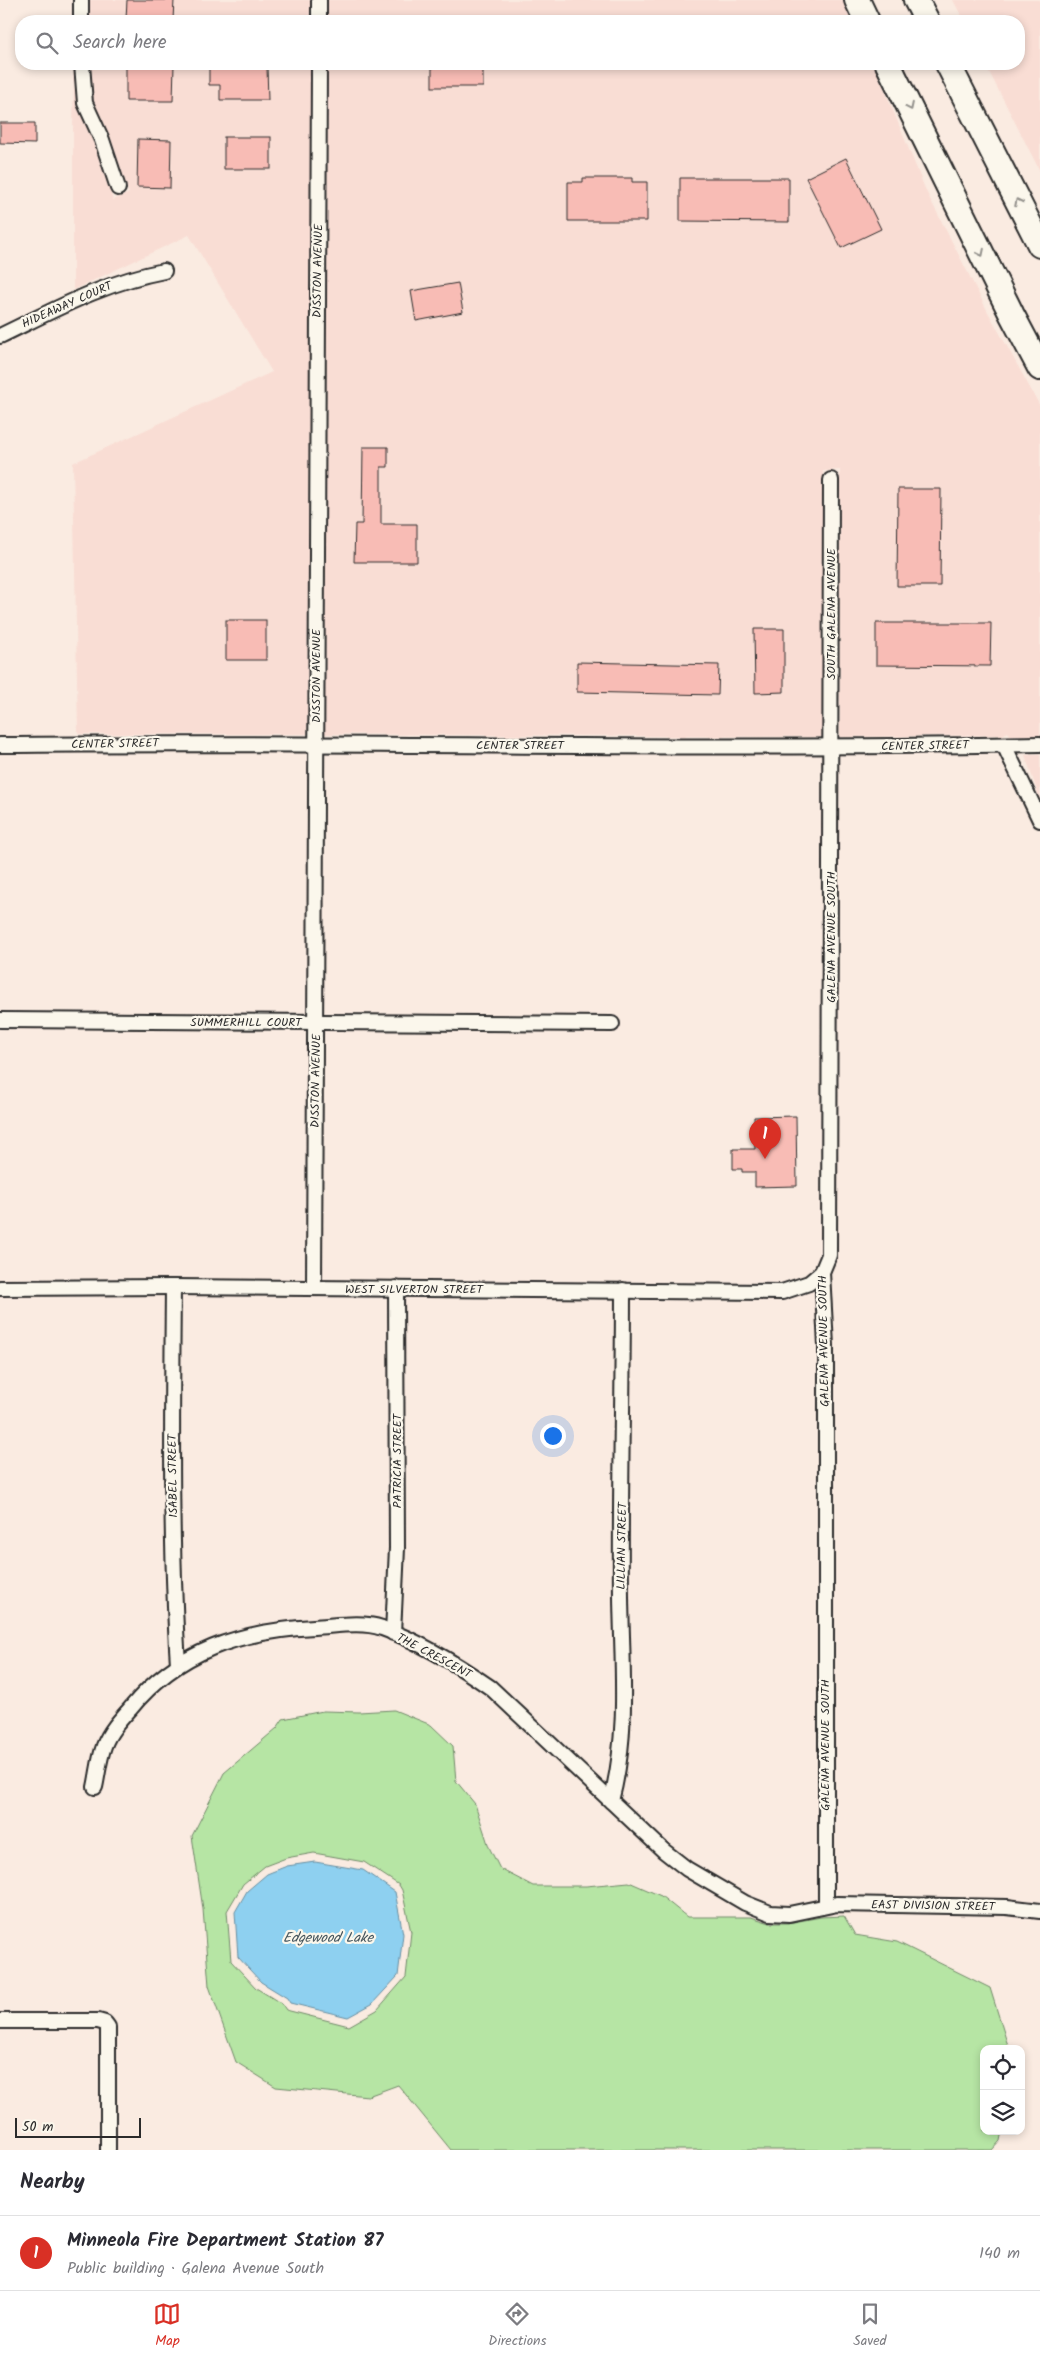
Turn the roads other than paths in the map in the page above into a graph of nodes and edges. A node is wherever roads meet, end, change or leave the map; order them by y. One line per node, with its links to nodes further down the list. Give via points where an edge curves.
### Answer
1 (81, 0): 5 (street)
2 (319, 0): 6 (street)
3 (857, 0): 7 (highway)
4 (916, 0): 8 (highway)
5 (81, 15)
6 (319, 15)
7 (864, 15)
8 (924, 15)
9 (82, 70): 13 (street, via 85,103)
10 (320, 70): 19 (street, DISSTON AVENUE)
11 (891, 70): 17 (highway, one-way to 17)
12 (951, 70): 14 (highway, one-way to 12)
13 (118, 188)
14 (1040, 245)
15 (164, 271): 16 (street, HIDEAWAY COURT, via 100,288)
16 (0, 336)
17 (1038, 364)
18 (831, 480): 23 (street, SOUTH GALENA AVENUE)
19 (316, 744): 21 (street, CENTER STREET); 23 (street, CENTER STREET); 26 (street, DISSTON AVENUE)
20 (1040, 744): 22 (street, CENTER STREET)
21 (0, 745)
22 (1004, 745): 23 (street, CENTER STREET); 24 (street)
23 (832, 747): 28 (street, GALENA AVENUE SOUTH, via 829,1255)
24 (1040, 820)
25 (0, 1020): 26 (street, SUMMERHILL COURT)
26 (317, 1022): 27 (street, SUMMERHILL COURT); 31 (street, DISSTON AVENUE)
27 (612, 1024)
28 (822, 1272): 33 (street, WEST SILVERTON STREET, via 809,1283 782,1292); 38 (street, GALENA AVENUE SOUTH, via 826,1346)
29 (173, 1287): 30 (street, WEST SILVERTON STREET); 31 (street, WEST SILVERTON STREET); 35 (street, ISABEL STREET, via 172,1460)
30 (0, 1288)
31 (314, 1288): 32 (street, WEST SILVERTON STREET)
32 (396, 1288): 33 (street, WEST SILVERTON STREET); 34 (street, PATRICIA STREET, via 397,1548)
33 (622, 1290): 37 (street, LILLIAN STREET, via 623,1714 620,1761)
34 (393, 1633): 35 (street, THE CRESCENT, via 366,1625 298,1628 255,1634 218,1644); 37 (street, THE CRESCENT, via 462,1668 491,1688)
35 (178, 1664): 36 (street, THE CRESCENT, via 152,1684 112,1730 104,1746)
36 (95, 1787)
37 (611, 1801): 38 (street, THE CRESCENT, via 687,1869 752,1907 788,1914)
38 (826, 1905): 39 (street, EAST DIVISION STREET)
39 (1040, 1910)
40 (0, 2021): 41 (street, via 105,2023 108,2027)
41 (108, 2150)

